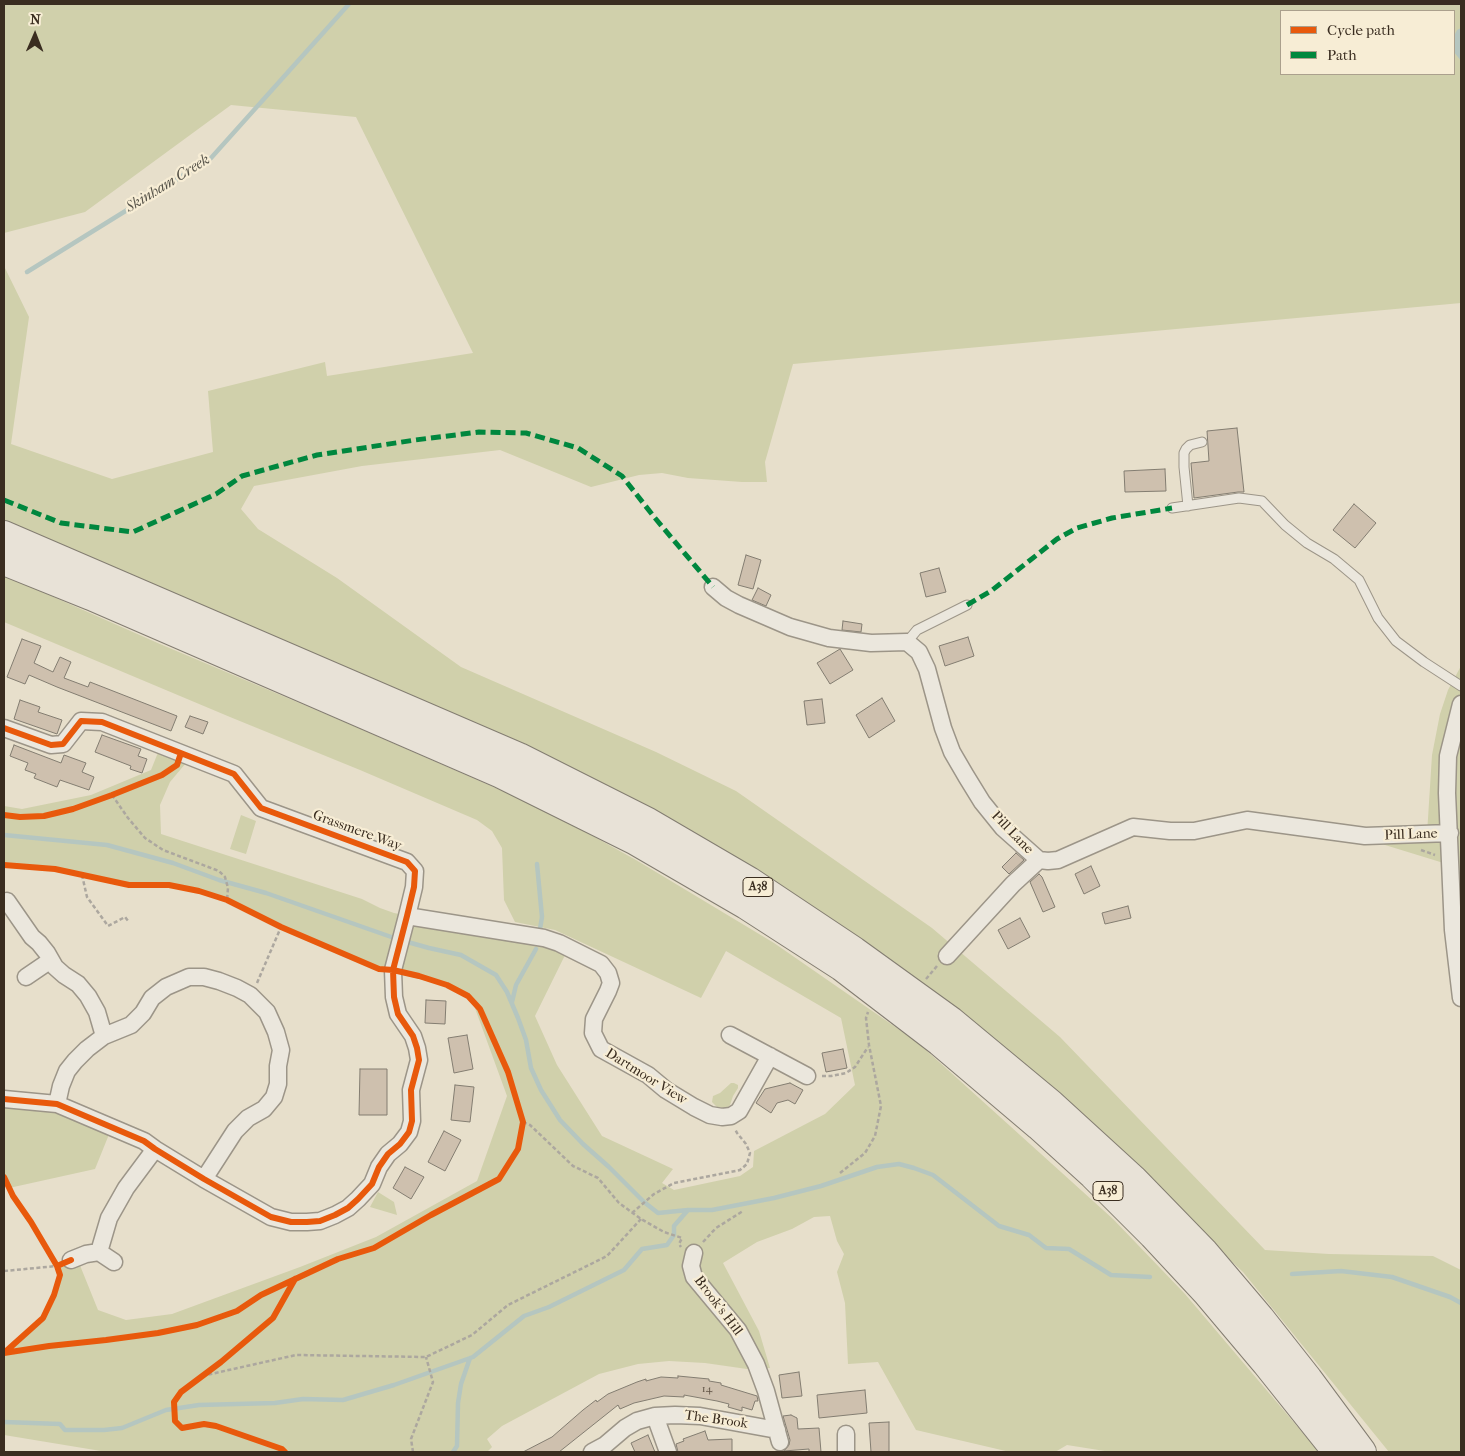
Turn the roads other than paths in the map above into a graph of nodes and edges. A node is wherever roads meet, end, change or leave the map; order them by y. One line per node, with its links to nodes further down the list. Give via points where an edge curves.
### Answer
1 (1202, 442): 2 (lane, via 1190,445 1184,453)
2 (1188, 506): 3 (lane); 9 (lane, via 1239,498 1262,501 1307,543 1334,559 1359,580 1378,618 1396,641)
3 (1172, 508)
4 (4, 535): 40 (highway, A38, via 519,757 656,827 749,882 854,951 958,1027 1051,1104 1132,1179 1204,1252 1254,1311)
5 (4, 561): 39 (highway, A38, via 501,774 634,840 746,904 842,967 940,1042 1093,1175 1207,1294)
6 (713, 587): 8 (street, via 739,605 790,627 829,638 871,643)
7 (967, 605): 8 (lane, via 916,630)
8 (908, 642): 13 (street, Pill Lane, via 919,652 927,669 952,752 982,802 1003,828)
9 (1461, 686)
10 (1461, 704): 12 (street, via 1448,756)
11 (4, 728): 16 (street, Grassmere Way, via 51,745 63,744 81,721 102,722 234,774 261,808 407,862 415,871)
12 (1450, 833): 13 (street, Pill Lane, via 1365,836 1247,820 1194,831 1170,832 1133,827 1058,860); 14 (street)
13 (1039, 860): 17 (street)
14 (1456, 864): 20 (street, via 1453,930)
15 (7, 901): 18 (street)
16 (406, 924): 23 (street, Dartmoor View, via 544,938 601,964 611,983 594,1019 593,1033 601,1049 710,1115 730,1116 740,1111); 28 (street, Grassmere Way, via 393,970 398,1014 413,1036 419,1060 411,1090 412,1121 409,1132 388,1154 372,1184 348,1208 335,1215 320,1221 291,1222 271,1217)
17 (947, 956)
18 (51, 960): 19 (street); 22 (street, via 88,996)
19 (26, 977)
20 (1461, 998)
21 (730, 1035): 23 (street)
22 (104, 1036): 26 (street, via 67,1072); 28 (street, via 131,1025 152,998 190,977 204,977 237,988 250,995 267,1012 281,1050 274,1097 235,1131)
23 (770, 1056): 24 (street)
24 (806, 1076)
25 (4, 1099): 26 (street, Grassmere Way)
26 (57, 1104): 27 (street, Grassmere Way, via 144,1141)
27 (154, 1149): 28 (street, Grassmere Way); 29 (street, via 109,1218)
28 (204, 1179)
29 (99, 1252): 31 (street); 32 (street)
30 (694, 1253): 35 (street, Brook's Hill, via 691,1266 694,1277 738,1330 756,1364)
31 (114, 1262)
32 (64, 1263)
33 (654, 1416): 35 (street, The Brook, via 700,1416); 36 (street, The Brook, via 636,1421); 37 (street)
34 (845, 1434): 38 (street)
35 (778, 1436)
36 (592, 1452)
37 (668, 1452)
38 (846, 1452)
39 (1337, 1452)
40 (1362, 1452)

